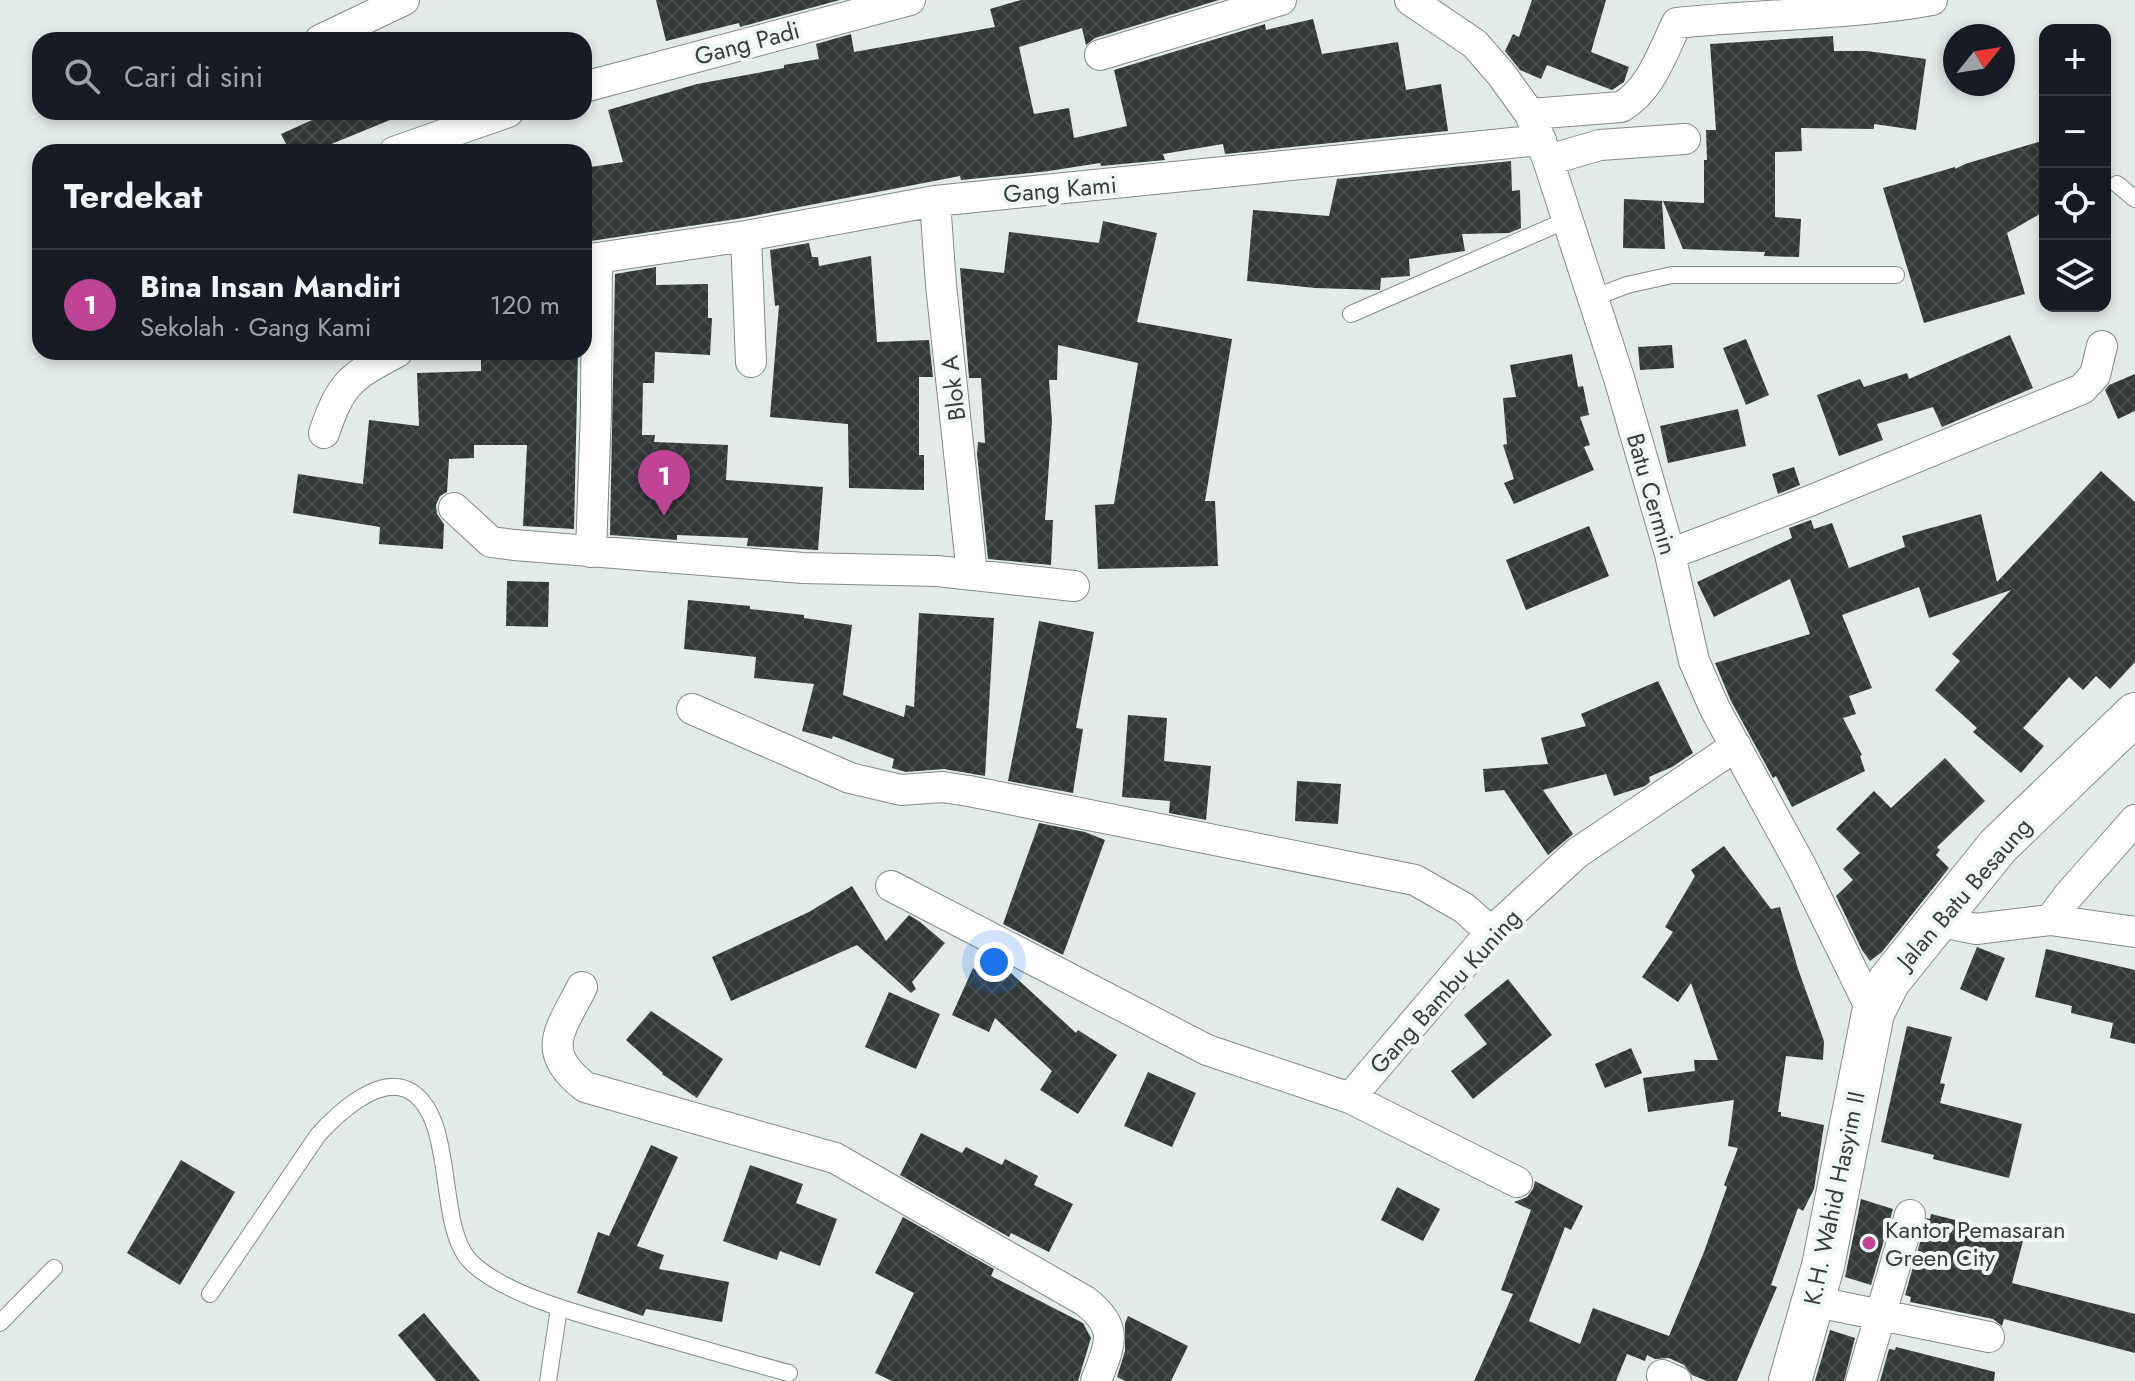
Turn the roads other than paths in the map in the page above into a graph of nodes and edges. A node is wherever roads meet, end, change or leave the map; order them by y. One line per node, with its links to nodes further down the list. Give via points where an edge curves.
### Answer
1 (404, 0): 8 (street)
2 (910, 0): 10 (street, Gang Padi)
3 (1281, 0): 9 (street)
4 (1410, 0): 12 (street, Batu Cermin, via 1475,44 1501,74)
5 (1932, 0): 6 (street)
6 (1899, 3): 7 (street)
7 (1682, 11): 12 (street, via 1648,83 1630,102)
8 (337, 32)
9 (1100, 55)
10 (592, 85)
11 (485, 120): 14 (street)
12 (1540, 138): 13 (street, via 1600,145); 17 (street, Gang Kami); 18 (street, Batu Cermin)
13 (1685, 139)
14 (417, 144)
15 (2117, 184): 16 (lane)
16 (2135, 199)
17 (935, 201): 19 (street, Gang Kami); 32 (street, Blok A)
18 (1567, 220): 22 (street, Batu Cermin); 24 (lane)
19 (746, 236): 20 (street, Gang Kami); 27 (street)
20 (592, 261)
21 (1896, 275): 22 (lane, via 1672,275)
22 (1593, 298): 31 (street, Batu Cermin)
23 (592, 311): 30 (street, via 596,410)
24 (1351, 314)
25 (2102, 346): 31 (street, via 2095,375 2082,389)
26 (384, 360): 28 (street, via 348,382)
27 (751, 362)
28 (324, 433)
29 (454, 508): 30 (street, via 491,542)
30 (591, 552): 32 (street)
31 (1670, 554): 36 (street, Batu Cermin, via 1694,661)
32 (972, 574): 33 (street)
33 (1074, 586)
34 (692, 709): 41 (street, via 850,778 901,790 969,791 1415,880 1464,908)
35 (2135, 714): 40 (street, Jalan Batu Besaung, via 1998,846)
36 (1736, 746): 41 (street, Gang Bambu Kuning, via 1588,845); 44 (street, Batu Cermin)
37 (2135, 820): 39 (street)
38 (891, 886): 45 (street, via 1207,1050)
39 (2050, 920): 40 (street, via 1976,929); 42 (street)
40 (1937, 921): 44 (street, Jalan Batu Besaung, via 1889,981)
41 (1491, 932): 45 (street, Gang Bambu Kuning)
42 (2135, 932)
43 (582, 987): 57 (street, via 556,1043 560,1063 585,1087 835,1158 1071,1293 1099,1312 1109,1326 1110,1344)
44 (1873, 1013): 50 (street, K.H. Wahid Hasyim II)
45 (1350, 1098): 46 (street)
46 (1517, 1182)
47 (1910, 1215): 52 (street)
48 (54, 1268): 53 (lane)
49 (210, 1294): 51 (lane, via 318,1135 365,1095 403,1088 419,1098 437,1130 456,1235 468,1259 490,1277)
50 (1812, 1301): 52 (street); 58 (street, K.H. Wahid Hasyim II)
51 (559, 1308): 55 (lane); 56 (lane)
52 (1881, 1314): 54 (street); 59 (street)
53 (0, 1323)
54 (1989, 1337)
55 (789, 1373)
56 (548, 1381)
57 (1096, 1381)
58 (1790, 1381)
59 (1861, 1381)

